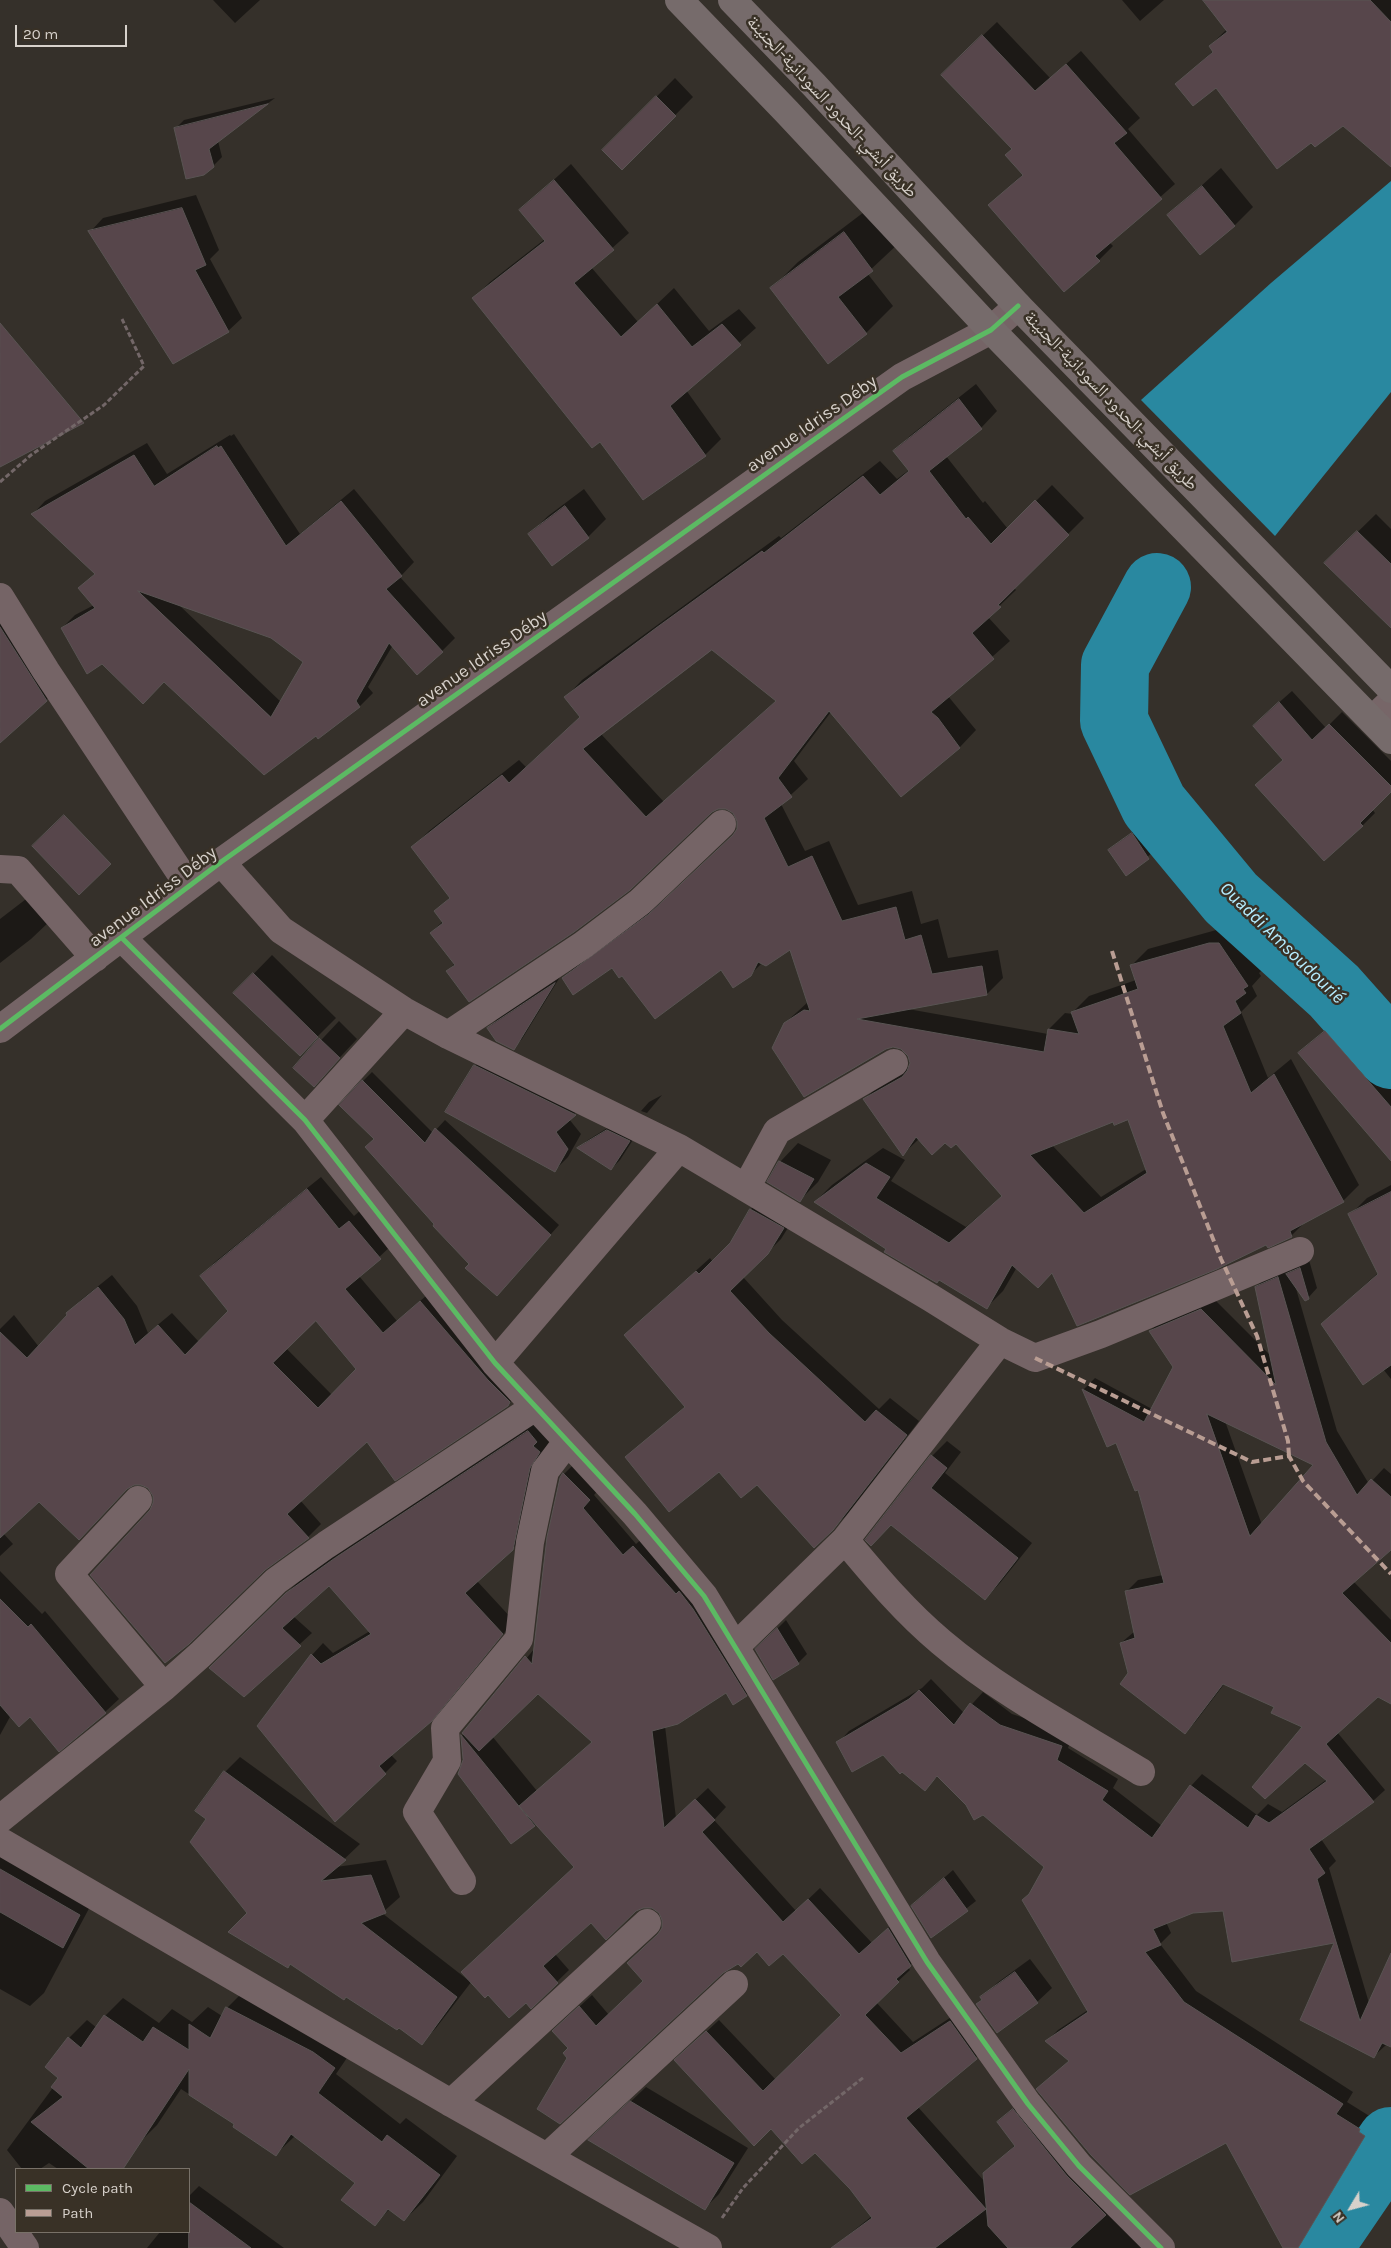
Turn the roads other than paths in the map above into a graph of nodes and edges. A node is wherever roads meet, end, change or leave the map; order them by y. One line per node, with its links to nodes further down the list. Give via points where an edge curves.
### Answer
1 (678, 0): 4 (highway)
2 (732, 0): 3 (highway, طريق أبشي-الحدود السودانية-الجنينة)
3 (814, 85): 4 (highway); 5 (highway, طريق أبشي-الحدود السودانية-الجنينة)
4 (787, 112): 6 (highway)
5 (1018, 306): 6 (street, avenue Idriss Déby); 8 (highway, طريق أبشي-الحدود السودانية-الجنينة)
6 (991, 330): 9 (highway); 12 (street, avenue Idriss Déby, via 902,377)
7 (0, 597): 14 (street)
8 (1391, 689)
9 (1381, 711): 10 (highway)
10 (1391, 740)
11 (722, 824): 19 (street, via 640,902 583,945)
12 (220, 862): 14 (street, avenue Idriss Déby); 17 (street, via 282,930)
13 (6, 863): 16 (street)
14 (189, 886): 15 (street, avenue Idriss Déby)
15 (122, 938): 16 (street, avenue Idriss Déby); 21 (street)
16 (95, 958): 18 (street, avenue Idriss Déby)
17 (404, 1011): 19 (street); 21 (street)
18 (0, 1029)
19 (448, 1035): 22 (street)
20 (894, 1063): 23 (street, via 777,1131)
21 (305, 1120): 26 (street)
22 (679, 1148): 23 (street); 26 (street)
23 (746, 1188): 25 (street)
24 (1300, 1251): 25 (street, via 1035,1358)
25 (1000, 1341): 30 (street)
26 (495, 1364): 27 (street)
27 (535, 1407): 28 (street); 32 (street, via 276,1581)
28 (567, 1442): 31 (street, via 635,1514 704,1596); 36 (street, via 545,1471 530,1542 519,1639 445,1728 447,1762 417,1812)
29 (138, 1500): 32 (street, via 69,1574)
30 (845, 1540): 31 (street); 33 (street, via 891,1596 942,1643 992,1680)
31 (736, 1646): 44 (street, via 927,1962 1034,2111 1079,2166)
32 (164, 1687): 34 (street)
33 (1141, 1772)
34 (0, 1819)
35 (0, 1841): 39 (street)
36 (462, 1881)
37 (647, 1923): 39 (street)
38 (734, 1984): 40 (street)
39 (451, 2103): 40 (street)
40 (547, 2157): 42 (street)
41 (0, 2212): 43 (street)
42 (705, 2246)
43 (25, 2248)
44 (1161, 2248)

